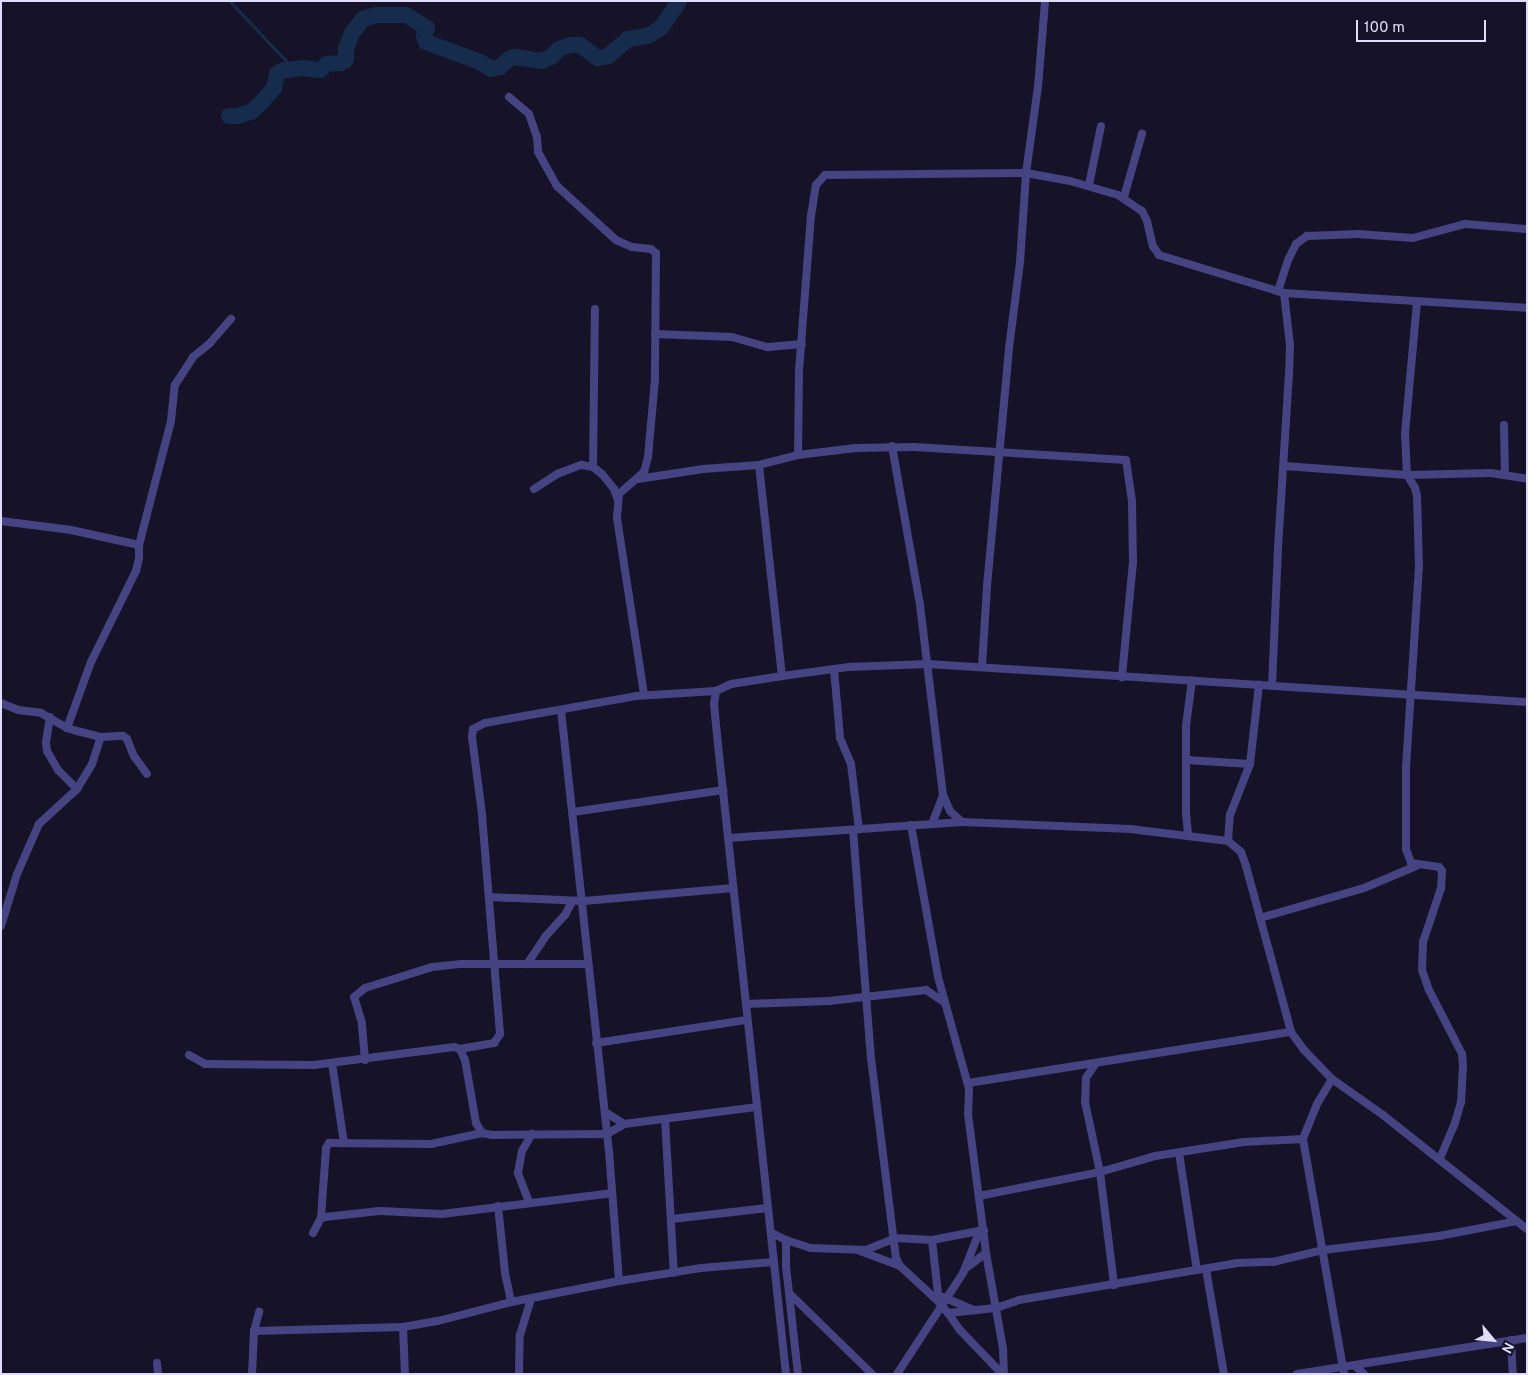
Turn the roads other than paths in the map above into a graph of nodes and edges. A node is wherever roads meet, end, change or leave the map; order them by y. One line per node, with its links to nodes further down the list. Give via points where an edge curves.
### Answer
1 (1045, 1): 5 (street)
2 (509, 97): 14 (street, via 529,114 538,152 557,186 616,240 656,253)
3 (1100, 126): 6 (street)
4 (1142, 134): 7 (street)
5 (1026, 173): 6 (street); 15 (street, via 825,175 816,185 811,216); 18 (street, via 1020,262)
6 (1089, 185): 7 (street)
7 (1124, 197): 9 (street, via 1142,211 1159,255)
8 (1527, 229): 9 (street, via 1466,224 1413,238 1358,234 1307,236 1296,244 1288,260)
9 (1281, 292): 10 (street); 21 (street, via 1290,345)
10 (1417, 302): 11 (street); 23 (street, via 1405,434)
11 (1527, 308)
12 (595, 309): 22 (street)
13 (231, 319): 30 (street, via 194,357 176,385 171,421)
14 (655, 334): 15 (street, via 732,337 768,347); 25 (street, via 655,379 648,457 644,472)
15 (802, 344): 19 (street)
16 (1504, 425): 24 (street)
17 (892, 446): 18 (street); 19 (street); 31 (street)
18 (999, 454): 32 (street); 35 (street, via 1126,460 1131,495 1133,562)
19 (798, 455): 20 (street)
20 (759, 465): 25 (street); 34 (street)
21 (1284, 466): 23 (street); 38 (street)
22 (593, 467): 27 (street, via 571,467); 28 (street, via 606,478)
23 (1407, 475): 24 (street); 41 (street, via 1417,496 1419,541)
24 (1505, 475): 26 (street)
25 (638, 479): 28 (street, via 624,489)
26 (1527, 479)
27 (534, 489)
28 (618, 500): 40 (street, via 617,518)
29 (1, 521): 30 (street)
30 (139, 545): 46 (street, via 136,571 91,662)
31 (928, 664): 32 (street); 33 (street); 53 (street)
32 (982, 666): 35 (street)
33 (834, 669): 34 (street); 58 (street, via 840,738 851,764)
34 (782, 676): 39 (street, via 732,684)
35 (1122, 677): 36 (street)
36 (1192, 680): 37 (street); 48 (street, via 1186,726)
37 (1259, 685): 38 (street); 49 (street)
38 (1272, 686): 41 (street)
39 (716, 690): 40 (street); 52 (street, via 714,704)
40 (644, 695): 44 (street)
41 (1412, 696): 42 (street); 62 (street, via 1406,767 1406,849 1411,863)
42 (1527, 702)
43 (1, 704): 45 (street)
44 (561, 710): 54 (street); 64 (street, via 486,723 473,729)
45 (50, 717): 46 (street); 51 (street, via 47,751 58,770)
46 (67, 728): 47 (street)
47 (102, 737): 50 (street, via 127,738 134,756); 51 (street)
48 (1186, 760): 49 (street); 59 (street)
49 (1250, 764): 61 (street, via 1230,815)
50 (147, 774)
51 (77, 790): 68 (street, via 39,824 17,874)
52 (722, 790): 54 (street); 60 (street)
53 (943, 795): 55 (street, via 948,807); 56 (street)
54 (573, 812): 65 (street)
55 (962, 822): 56 (street); 59 (street, via 1130,829)
56 (932, 824): 57 (street)
57 (911, 825): 58 (street); 72 (street)
58 (856, 830): 60 (street); 74 (street)
59 (1188, 836): 61 (street)
60 (728, 838): 63 (street)
61 (1228, 841): 67 (street, via 1241,852)
62 (1416, 866): 67 (street, via 1364,888); 97 (street, via 1439,867 1442,871 1441,888 1424,942 1422,970 1462,1054 1463,1065 1461,1102)
63 (733, 888): 65 (street); 76 (street)
64 (489, 897): 66 (street); 69 (street)
65 (584, 901): 66 (street); 71 (street)
66 (572, 902): 70 (street)
67 (1260, 918): 78 (street)
68 (1, 926)
69 (496, 964): 70 (street); 80 (street, via 500,1034 494,1043); 82 (street, via 432,967 357,992 354,1001 362,1024)
70 (527, 964): 71 (street)
71 (588, 964): 79 (street)
72 (938, 977): 73 (street); 75 (street)
73 (926, 990): 74 (street); 75 (street)
74 (865, 996): 76 (street, via 830,1001); 111 (street, via 876,1108)
75 (944, 1002): 86 (street)
76 (746, 1004): 77 (street)
77 (747, 1020): 79 (street); 87 (street)
78 (1291, 1032): 84 (street); 85 (street)
79 (596, 1043): 88 (street)
80 (460, 1049): 82 (street, via 447,1046); 91 (street, via 465,1060 472,1113)
81 (188, 1055): 83 (street, via 206,1064 287,1066)
82 (365, 1060): 83 (street)
83 (332, 1063): 95 (street)
84 (1096, 1063): 86 (street); 98 (street, via 1084,1086)
85 (1332, 1079): 94 (street, via 1317,1104); 97 (street)
86 (968, 1083): 100 (street, via 968,1114)
87 (756, 1107): 89 (street); 103 (street)
88 (605, 1112): 90 (street); 93 (street)
89 (665, 1118): 90 (street); 105 (street)
90 (624, 1124): 93 (street)
91 (482, 1133): 92 (street); 95 (street, via 431,1144)
92 (532, 1134): 93 (street); 101 (street, via 522,1151 518,1173)
93 (607, 1134): 99 (street)
94 (1303, 1139): 96 (street, via 1244,1142); 115 (street)
95 (344, 1143): 104 (street, via 327,1144)
96 (1179, 1153): 98 (street, via 1155,1156); 121 (street)
97 (1440, 1158): 106 (street)
98 (1100, 1172): 100 (street); 124 (street)
99 (612, 1193): 101 (street); 123 (street)
100 (979, 1196): 108 (street)
101 (529, 1202): 102 (street)
102 (498, 1206): 104 (street, via 442,1214 380,1211); 128 (street)
103 (767, 1208): 105 (street); 110 (street)
104 (321, 1218): 109 (street)
105 (672, 1219): 122 (street)
106 (1517, 1221): 107 (street); 115 (street, via 1439,1236)
107 (1527, 1229)
108 (982, 1230): 113 (street); 116 (street); 119 (street)
109 (313, 1233)
110 (772, 1233): 112 (street); 117 (street)
111 (896, 1238): 113 (street); 114 (street, via 870,1249); 118 (street, via 896,1258)
112 (786, 1240): 114 (street, via 810,1248); 125 (street)
113 (932, 1240): 127 (street)
114 (856, 1250): 118 (street)
115 (1323, 1250): 120 (street, via 1273,1262); 139 (street)
116 (986, 1252): 119 (street); 129 (street)
117 (774, 1262): 122 (street); 144 (street)
118 (900, 1266): 127 (street)
119 (966, 1268): 127 (street)
120 (1206, 1269): 121 (street); 149 (street)
121 (1197, 1270): 124 (street)
122 (674, 1273): 123 (street)
123 (619, 1281): 126 (street)
124 (1114, 1285): 129 (street, via 1019,1300)
125 (789, 1293): 145 (street); 146 (street)
126 (531, 1299): 128 (street); 143 (street, via 520,1335)
127 (941, 1300): 130 (street); 132 (street); 147 (street)
128 (511, 1302): 133 (street)
129 (996, 1308): 130 (street); 148 (street, via 1003,1348)
130 (976, 1310): 132 (street)
131 (259, 1312): 134 (street)
132 (948, 1313): 148 (street)
133 (403, 1327): 134 (street); 142 (street)
134 (254, 1331): 141 (street)
135 (1527, 1338): 136 (street)
136 (1510, 1340): 138 (street); 152 (street)
137 (157, 1363): 140 (street)
138 (1355, 1366): 139 (street); 151 (street)
139 (1343, 1371): 150 (street)
140 (158, 1374)
141 (252, 1374)
142 (405, 1374)
143 (519, 1374)
144 (786, 1374)
145 (798, 1374)
146 (872, 1374)
147 (898, 1374)
148 (1003, 1374)
149 (1224, 1374)
150 (1297, 1374)
151 (1364, 1374)
152 (1513, 1374)

